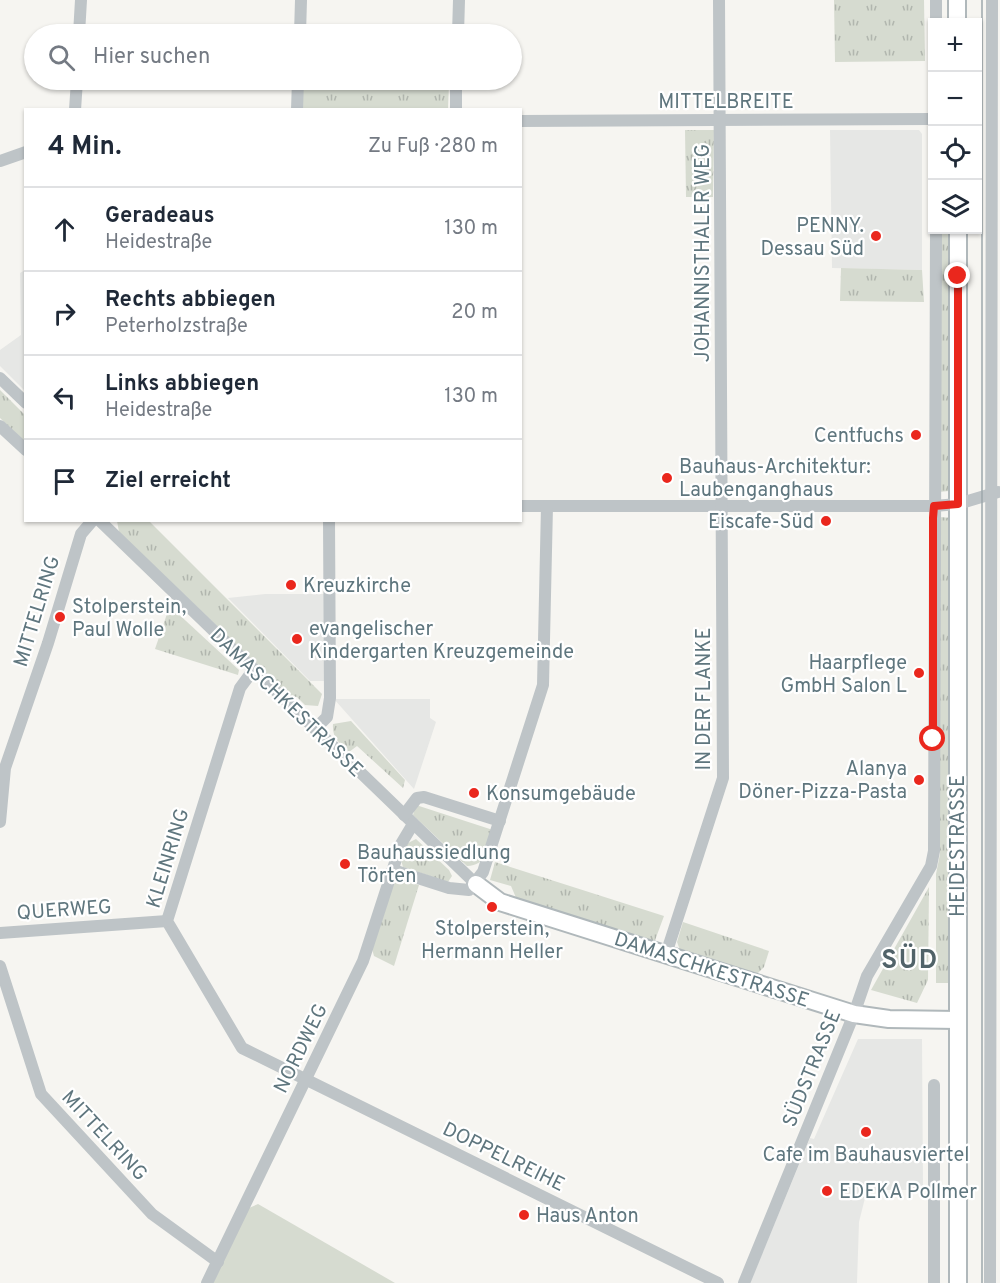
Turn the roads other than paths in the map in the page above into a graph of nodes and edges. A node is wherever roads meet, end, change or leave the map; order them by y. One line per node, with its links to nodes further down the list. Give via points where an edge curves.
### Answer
1 (81, 0): 10 (street)
2 (302, 0): 11 (street)
3 (459, 0): 12 (street)
4 (720, 0): 20 (street, JOHANNISTHALER WEG)
5 (936, 0): 8 (street)
6 (957, 0): 9 (street)
7 (992, 0): 26 (street, HEIDESTRASSE)
8 (936, 18)
9 (957, 18)
10 (80, 24)
11 (301, 24)
12 (458, 24)
13 (76, 90): 16 (street)
14 (298, 90): 17 (street)
15 (456, 90): 18 (street)
16 (75, 108)
17 (297, 108)
18 (456, 108)
19 (928, 119): 20 (street, MITTELBREITE)
20 (721, 121): 21 (street, MITTELBREITE); 35 (street, JOHANNISTHALER WEG)
21 (522, 122)
22 (24, 153): 23 (street)
23 (0, 161)
24 (936, 234): 36 (street, HEIDESTRASSE)
25 (958, 234): 32 (street, HEIDESTRASSE)
26 (996, 267): 31 (street, HEIDESTRASSE)
27 (0, 378): 28 (street)
28 (24, 401)
29 (0, 426): 30 (street)
30 (24, 448)
31 (996, 493): 32 (street); 41 (street, HEIDESTRASSE)
32 (958, 504): 36 (street); 56 (street, HEIDESTRASSE)
33 (522, 506): 34 (street)
34 (546, 506): 35 (street); 44 (street, via 543,685)
35 (722, 506): 36 (street); 53 (street, IN DER FLANKE, via 723,778)
36 (934, 506): 48 (street, HEIDESTRASSE, via 934,851)
37 (91, 522): 45 (street, MITTELRING, via 81,534 5,768)
38 (101, 522): 40 (street, DAMASCHKESTRASSE)
39 (329, 522): 42 (street, via 330,698 327,717)
40 (254, 669): 42 (street, DAMASCHKESTRASSE); 50 (street, KLEINRING, via 240,687)
41 (996, 688): 46 (street, HEIDESTRASSE)
42 (315, 729): 43 (street, DAMASCHKESTRASSE)
43 (408, 820): 44 (street, via 417,798 424,797); 47 (street, NORDWEG); 49 (street, DAMASCHKESTRASSE)
44 (500, 821): 49 (street)
45 (0, 822)
46 (996, 826): 52 (street, HEIDESTRASSE)
47 (393, 870): 49 (street, via 455,889 469,890); 57 (street, NORDWEG, via 363,961)
48 (927, 874): 55 (street, SÜDSTRASSE, via 867,976)
49 (476, 884): 53 (street, DAMASCHKESTRASSE, via 500,902)
50 (167, 921): 51 (street, QUERWEG); 57 (street, KLEINRING, via 242,1048)
51 (0, 933)
52 (995, 950): 59 (street, HEIDESTRASSE)
53 (666, 954): 55 (street, DAMASCHKESTRASSE)
54 (0, 966): 60 (street, MITTELRING, via 41,1094 152,1214)
55 (854, 1014): 56 (street, DAMASCHKESTRASSE); 63 (street, SÜDSTRASSE)
56 (958, 1020): 65 (street, HEIDESTRASSE)
57 (306, 1080): 60 (street, NORDWEG); 62 (street, DOPPELREIHE)
58 (934, 1086): 64 (street)
59 (995, 1171): 66 (street, HEIDESTRASSE)
60 (218, 1262): 61 (street, NORDWEG)
61 (207, 1283)
62 (717, 1283)
63 (744, 1283)
64 (934, 1283)
65 (958, 1283)
66 (990, 1283)

